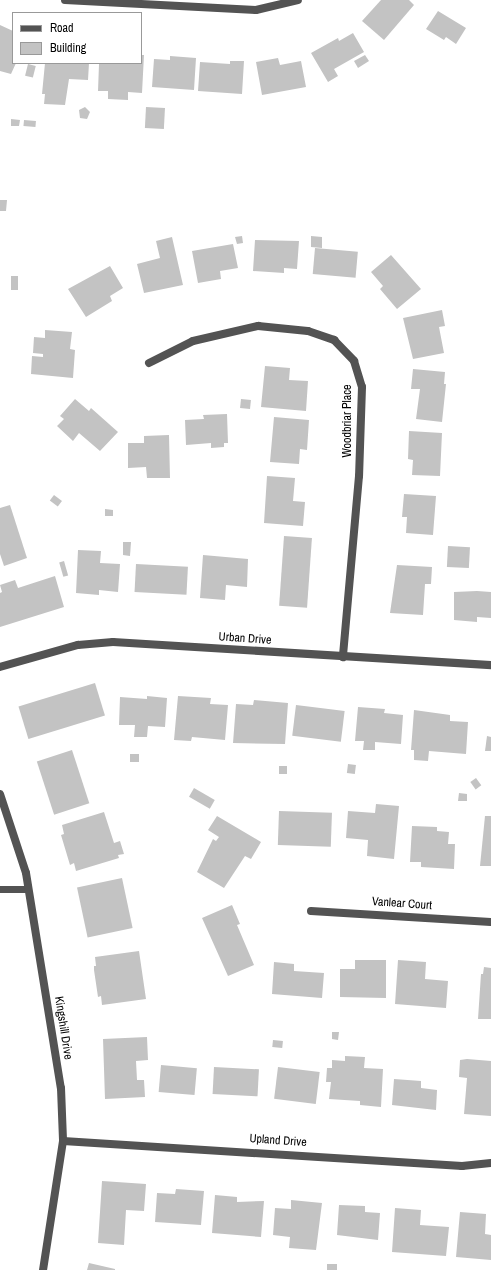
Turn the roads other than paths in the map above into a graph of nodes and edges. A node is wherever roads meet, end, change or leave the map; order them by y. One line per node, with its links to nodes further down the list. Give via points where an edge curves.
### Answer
1 (65, 0): 2 (street, via 256,10)
2 (298, 0)
3 (149, 363): 4 (street, Woodbriar Place, via 193,341 258,326 308,331 334,340 354,361 362,387 359,476)
4 (343, 657): 5 (street, Urban Drive); 6 (street, Urban Drive, via 96,643 55,650)
5 (491, 665)
6 (0, 667)
7 (0, 794): 9 (street, Kingshill Drive, via 26,873)
8 (0, 889): 9 (lane)
9 (28, 889): 12 (street, Kingshill Drive, via 61,1088)
10 (311, 911): 11 (street, Vanlear Court)
11 (491, 922)
12 (63, 1141): 13 (street, Upland Drive, via 462,1166); 14 (street, Kingshill Drive)
13 (491, 1163)
14 (43, 1270)

